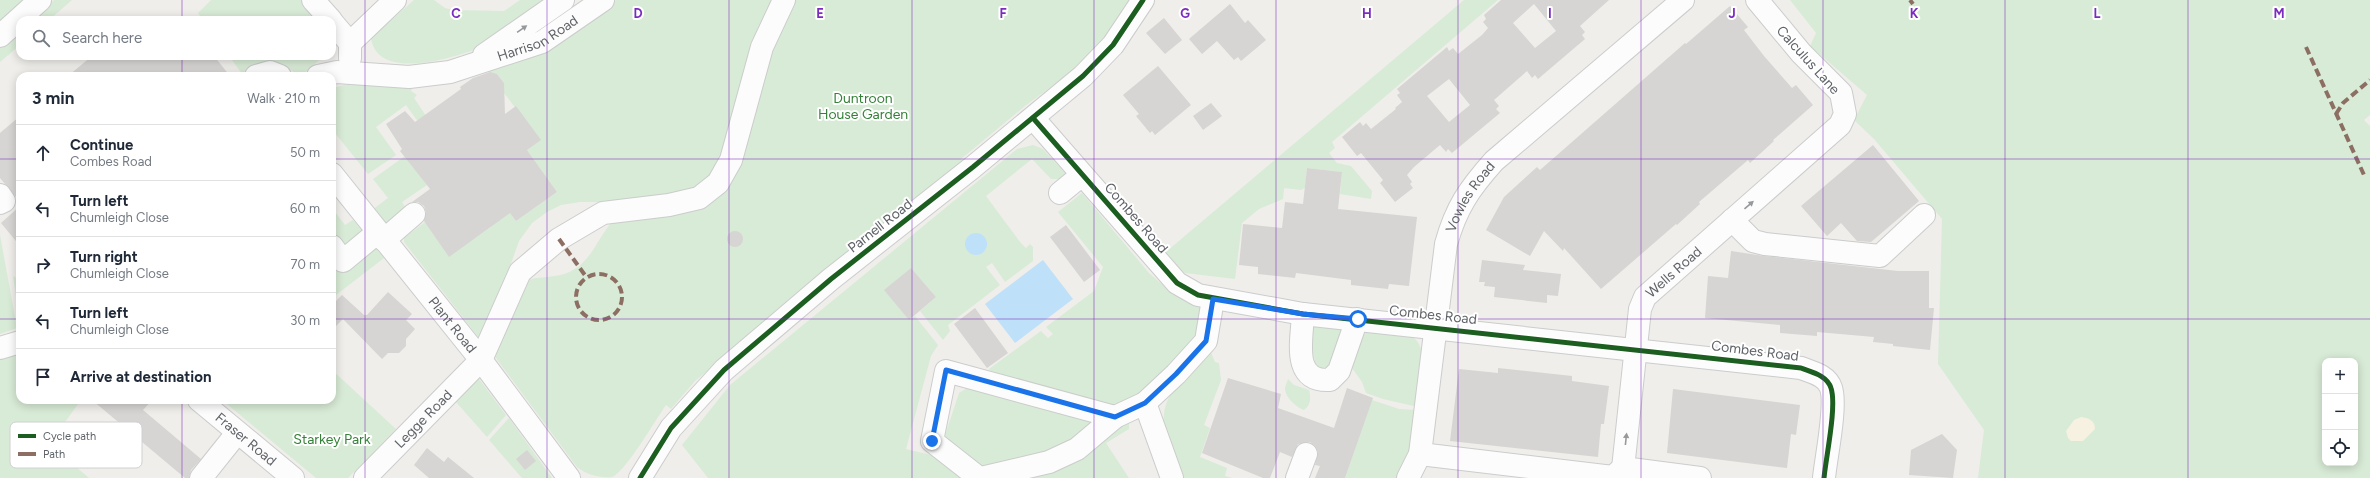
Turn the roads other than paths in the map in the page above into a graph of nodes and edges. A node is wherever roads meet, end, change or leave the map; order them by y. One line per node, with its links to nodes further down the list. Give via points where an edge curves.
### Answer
1 (40, 0): 10 (street)
2 (313, 0): 11 (street)
3 (395, 0): 15 (street)
4 (563, 0): 16 (street, Harrison Road, one-way to 4)
5 (603, 0): 16 (street, Harrison Road, via 542,42)
6 (784, 0): 37 (street, via 762,47 731,160 718,183 699,198 669,205 602,213 559,239 520,272)
7 (1143, 0): 18 (street, Parnell Road, via 1102,58)
8 (1757, 0): 19 (street, Calculus Lane, via 1800,53 1841,93 1845,114)
9 (1678, 4): 33 (street, Vowles Road, via 1494,162 1470,188 1452,222 1446,244)
10 (22, 16)
11 (327, 16)
12 (16, 22): 14 (street)
13 (336, 27): 15 (street)
14 (0, 36)
15 (350, 43): 17 (street)
16 (466, 66): 17 (street, Harrison Road, via 442,74 409,77)
17 (341, 75)
18 (1033, 118): 20 (street, Combes Road); 49 (street, Parnell Road, via 831,279 724,370 670,428)
19 (1840, 125): 27 (street, Wells Road, one-way to 19)
20 (1082, 175): 22 (street); 30 (street, Combes Road, via 1177,283 1198,295)
21 (336, 179): 28 (street, Plant Road)
22 (1060, 193)
23 (0, 195): 24 (street, via 4,200)
24 (0, 203)
25 (414, 214): 28 (street)
26 (1924, 215): 27 (street, via 1880,256 1765,244 1753,241)
27 (1732, 220): 36 (street, Wells Road, via 1645,297 1640,310)
28 (381, 236): 29 (street, via 343,261); 37 (street, Plant Road)
29 (336, 251)
30 (1213, 299): 31 (street, Combes Road); 38 (street, via 1206,341)
31 (1303, 314): 32 (street, Combes Road); 32 (street, via 1301,361 1306,372 1318,381 1330,380 1339,371)
32 (1358, 319): 33 (street, Combes Road)
33 (1436, 326): 36 (street, Combes Road); 43 (street, Vowles Road)
34 (16, 343): 35 (street)
35 (0, 348)
36 (1636, 350): 44 (street, Wells Road, one-way to 36); 55 (street, Combes Road, via 1801,368 1820,375 1831,387 1832,406)
37 (481, 360): 47 (street, Legge Road); 48 (street, Plant Road)
38 (1145, 403): 40 (street); 51 (street)
39 (204, 404): 41 (street, Fraser Road)
40 (1115, 417): 50 (street, via 1077,449 1049,462); 50 (street, via 946,370 932,441)
41 (238, 433): 45 (street); 46 (street, Fraser Road)
42 (1306, 454): 52 (street)
43 (1420, 454): 44 (street, via 1614,478); 53 (street, Vowles Road)
44 (1622, 473): 54 (street)
45 (201, 478)
46 (293, 478)
47 (365, 478)
48 (569, 478)
49 (640, 478)
50 (980, 478)
51 (1172, 478)
52 (1297, 478)
53 (1408, 478)
54 (1700, 478)
55 (1824, 478)

